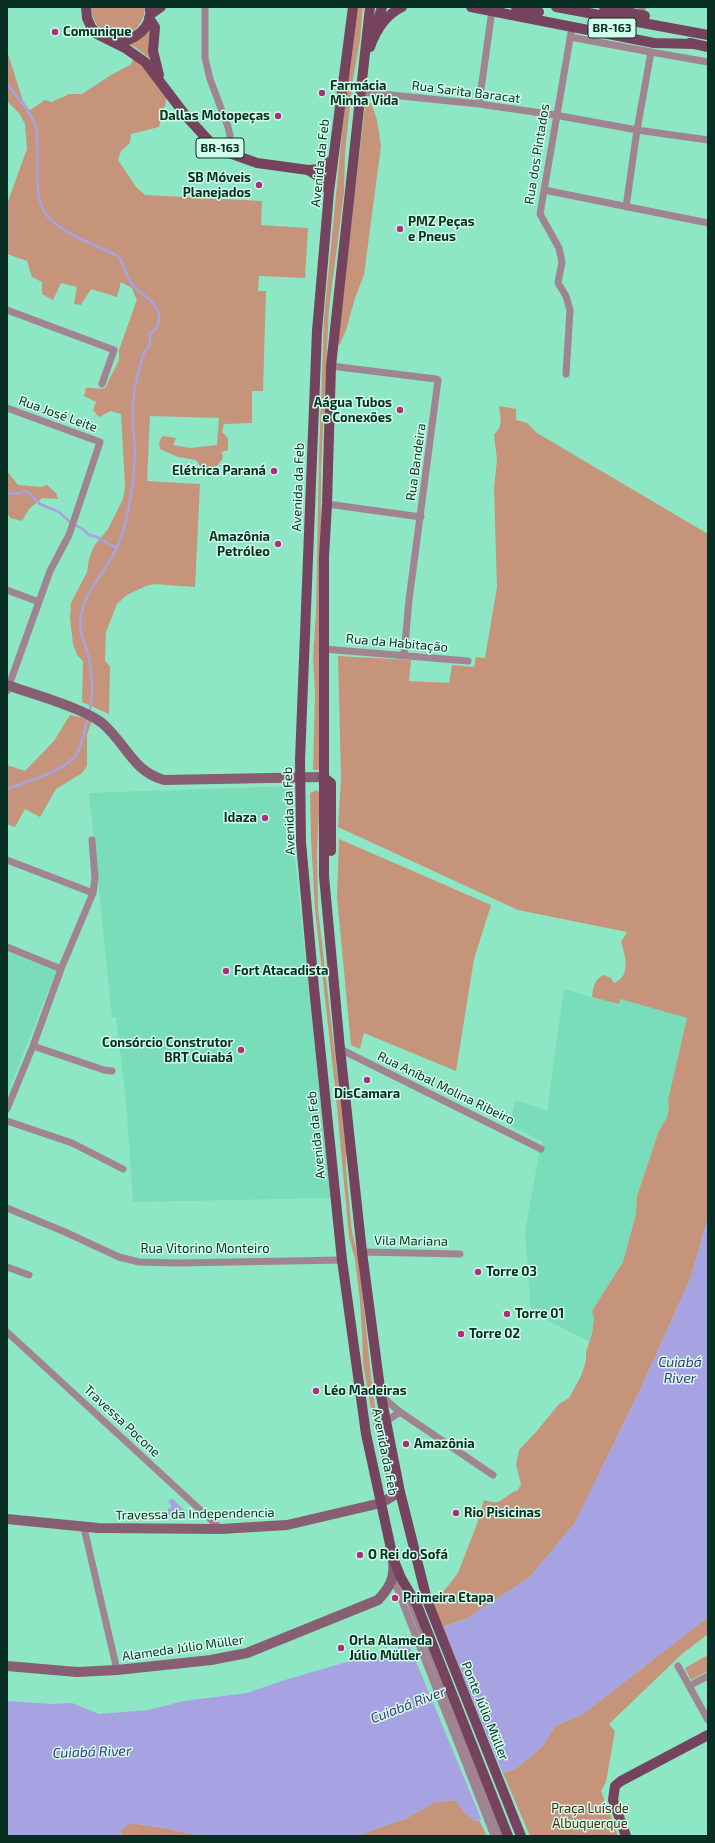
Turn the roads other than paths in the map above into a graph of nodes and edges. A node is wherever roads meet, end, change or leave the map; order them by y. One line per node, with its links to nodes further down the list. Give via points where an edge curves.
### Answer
1 (86, 7): 20 (main road, BR-163, via 91,27 97,34)
2 (161, 7): 14 (main road)
3 (205, 7): 32 (street, via 205,58 228,127)
4 (353, 7): 33 (main road, Avenida da Feb)
5 (370, 7): 24 (main road)
6 (382, 7): 19 (main road)
7 (402, 7): 19 (main road, via 386,19)
8 (471, 7): 12 (main road)
9 (516, 7): 21 (main road, BR-163)
10 (556, 7): 16 (main road, BR-163)
11 (604, 7): 13 (main road, BR-163)
12 (492, 10): 15 (main road); 28 (street)
13 (642, 11): 16 (main road, BR-163)
14 (150, 13): 20 (main road, via 142,32 134,38); 26 (main road, BR-163, via 155,27 153,51)
15 (572, 27): 18 (street, Rua dos Pintados); 21 (main road, via 654,43)
16 (696, 32): 17 (main road, BR-163)
17 (708, 35)
18 (570, 37): 23 (street); 29 (street, Rua dos Pintados)
19 (373, 38): 24 (main road)
20 (115, 42): 26 (main road, BR-163, via 139,56)
21 (695, 44): 22 (main road, BR-163)
22 (708, 47)
23 (651, 52): 25 (street); 30 (street)
24 (366, 58): 27 (main road)
25 (708, 62)
26 (160, 79): 32 (main road, BR-163, via 196,127 210,142)
27 (362, 92): 28 (street, Rua Sarita Baracat); 40 (main road)
28 (479, 104): 29 (street, Rua Sarita Baracat)
29 (555, 115): 30 (street, Rua Sarita Baracat); 35 (street, Rua dos Pintados)
30 (637, 130): 31 (street, Rua Sarita Baracat); 37 (street)
31 (708, 140)
32 (229, 153): 34 (main road, BR-163, via 257,163)
33 (333, 159): 34 (main road, BR-163, via 322,169); 36 (main road, Avenida da Feb)
34 (308, 170): 36 (main road, via 324,180)
35 (544, 190): 37 (street); 41 (street, Rua dos Pintados, via 540,214 560,248 562,262 558,283 566,296 570,310)
36 (329, 192): 52 (main road, Avenida da Feb, via 317,331)
37 (626, 207): 38 (street)
38 (708, 222)
39 (7, 310): 42 (street, via 114,350)
40 (331, 366): 44 (main road); 45 (street, Rua Bandeira, via 438,380)
41 (566, 374)
42 (102, 384)
43 (7, 408): 47 (street, Rua José Leite, via 100,442 71,528 50,571)
44 (327, 504): 45 (street); 48 (main road)
45 (421, 517): 49 (street, Rua Bandeira)
46 (7, 590): 47 (street)
47 (39, 602): 51 (street)
48 (324, 649): 49 (street, Rua da Habitação); 53 (main road)
49 (404, 655): 50 (street, Rua da Habitação)
50 (468, 661)
51 (8, 687): 52 (main road, via 80,711 96,719 114,734 142,770 151,776 164,780)
52 (300, 777): 53 (main road); 69 (main road, Avenida da Feb, via 301,842)
53 (324, 777): 60 (main road, Avenida da Feb, via 331,788 330,878 327,907)
54 (92, 840): 56 (street, via 95,878)
55 (7, 860): 56 (street)
56 (93, 892): 58 (street)
57 (7, 947): 58 (street)
58 (61, 969): 59 (street)
59 (33, 1046): 61 (street, via 104,1070); 62 (street)
60 (340, 1049): 64 (street, Rua Aníbal Molina Ribeiro); 67 (main road, Avenida da Feb)
61 (112, 1070)
62 (7, 1109)
63 (7, 1120): 65 (street, via 72,1143)
64 (541, 1148)
65 (123, 1169)
66 (7, 1208): 69 (street, Rua Vitorino Monteiro, via 119,1256 139,1262)
67 (362, 1252): 68 (street, Vila Mariana); 73 (main road, Avenida da Feb)
68 (460, 1254)
69 (342, 1260): 78 (main road, Avenida da Feb, via 366,1434)
70 (7, 1267): 71 (street)
71 (29, 1276)
72 (7, 1332): 81 (street, Travessa Pocone)
73 (381, 1396): 74 (street); 75 (main road, Avenida da Feb)
74 (400, 1412): 75 (street); 76 (street)
75 (386, 1422): 77 (main road, Avenida da Feb)
76 (493, 1475)
77 (400, 1492): 78 (main road, Travessa da Independencia); 84 (main road, Avenida da Feb)
78 (381, 1503): 81 (main road, Travessa da Independencia, via 287,1524); 82 (main road, Avenida da Feb)
79 (7, 1519): 80 (main road, Travessa da Independencia)
80 (84, 1528): 81 (main road, Travessa da Independencia); 88 (street)
81 (221, 1529)
82 (393, 1558): 83 (main road); 85 (main road, Avenida da Feb, via 406,1587)
83 (393, 1578): 85 (street); 88 (main road, Alameda Júlio Müller, via 390,1586 378,1600 247,1653 211,1660)
84 (427, 1600): 95 (main road, Ponte Júlio Müller)
85 (411, 1607): 96 (street); 97 (street); 98 (main road, Ponte Júlio Müller)
86 (7, 1666): 88 (main road, Alameda Júlio Müller, via 77,1672)
87 (678, 1666): 90 (street)
88 (117, 1670)
89 (708, 1676): 90 (street)
90 (689, 1686): 92 (street)
91 (708, 1703): 92 (street)
92 (701, 1707): 93 (street)
93 (708, 1720)
94 (708, 1734): 99 (main road, via 615,1786 613,1800)
95 (521, 1834)
96 (494, 1836)
97 (501, 1836)
98 (508, 1836)
99 (626, 1836)

